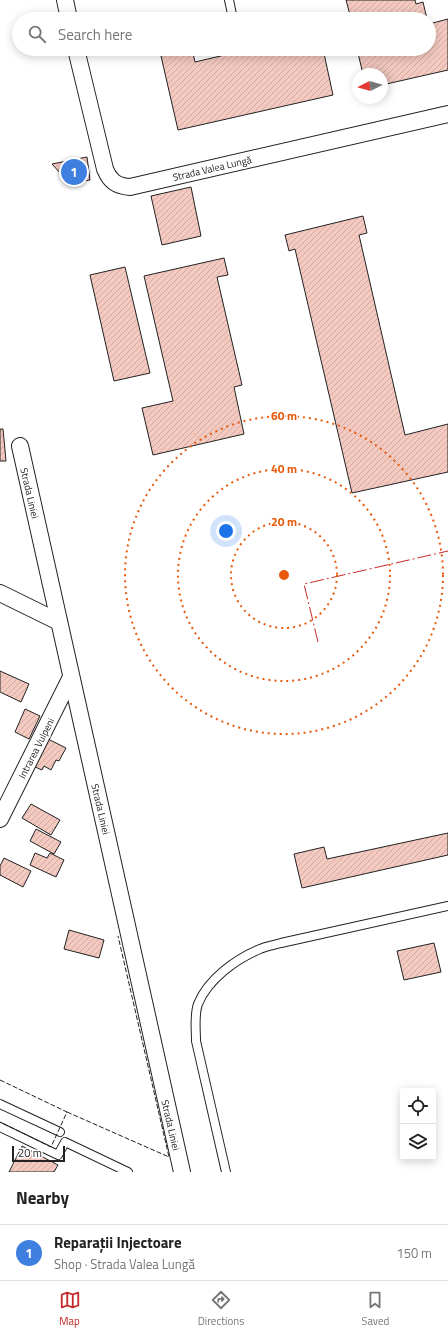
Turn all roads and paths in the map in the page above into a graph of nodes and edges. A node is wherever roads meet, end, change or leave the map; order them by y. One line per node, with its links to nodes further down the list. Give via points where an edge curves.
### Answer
1 (65, 0): 3 (street)
2 (229, 0): 4 (lane)
3 (68, 12)
4 (232, 12)
5 (78, 56): 6 (street, Strada Valea Lungă, via 104,169 114,183 122,186 130,187)
6 (448, 114)
7 (20, 446): 9 (street, Strada Liniei)
8 (0, 593): 9 (street)
9 (59, 622): 10 (street, Strada Liniei)
10 (71, 677): 11 (street, Intrarea Vulpeni); 17 (street, Strada Liniei)
11 (0, 819)
12 (448, 906): 18 (lane, via 261,948 232,965 207,989 198,1004 195,1020 196,1041)
13 (0, 1104): 15 (lane)
14 (0, 1127): 16 (lane, via 58,1155 65,1142)
15 (60, 1132)
16 (128, 1172)
17 (182, 1172)
18 (226, 1172)

